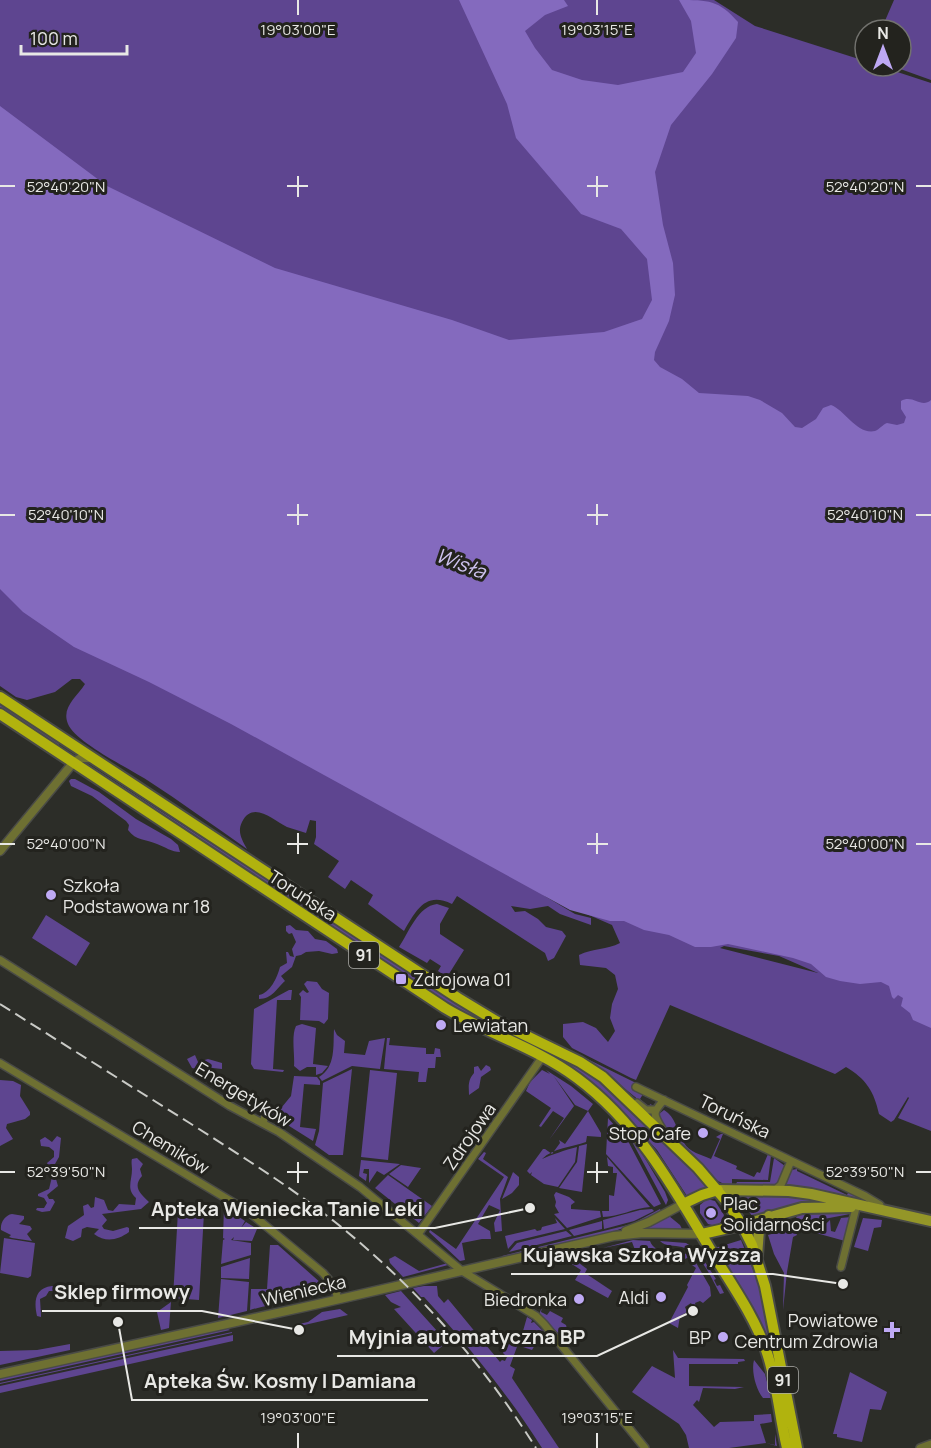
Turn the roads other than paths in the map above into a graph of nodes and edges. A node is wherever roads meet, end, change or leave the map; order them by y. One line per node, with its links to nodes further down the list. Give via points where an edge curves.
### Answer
1 (0, 697): 3 (main road, Toruńska / 91)
2 (0, 714): 4 (main road, Toruńska / 91)
3 (93, 758): 4 (street); 10 (main road, Toruńska / 91, via 458,998 580,1062)
4 (73, 763): 5 (street); 7 (main road, Toruńska / 91, via 445,1008)
5 (0, 851)
6 (0, 960): 14 (street, Energetyków)
7 (543, 1056): 19 (main road, Toruńska / 91, via 592,1089 621,1118 648,1149); 25 (street, Zdrojowa)
8 (0, 1063): 31 (street, Chemików, via 249,1212 323,1273)
9 (636, 1087): 11 (street, Toruńska)
10 (625, 1097): 12 (street, via 646,1110); 15 (main road, Toruńska / 91)
11 (664, 1100): 12 (street); 16 (street, Toruńska)
12 (656, 1110): 15 (street, Toruńska)
13 (266, 1113): 14 (street)
14 (263, 1123): 25 (street, Energetyków, via 360,1187)
15 (663, 1134): 17 (main road, Toruńska / 91)
16 (791, 1161): 18 (street, via 782,1185); 21 (street, Toruńska, via 880,1205)
17 (718, 1190): 18 (main road); 19 (main road); 24 (main road, 91)
18 (772, 1191): 20 (main road, via 811,1194)
19 (683, 1204): 26 (main road, 91); 27 (street, Wieniecka)
20 (856, 1206): 21 (main road); 22 (main road, via 816,1206); 29 (street)
21 (874, 1209): 23 (main road)
22 (769, 1216): 24 (main road); 28 (main road, via 759,1230)
23 (931, 1221)
24 (742, 1225): 26 (main road); 28 (main road, 91)
25 (419, 1233): 30 (street, Energetyków)
26 (702, 1234): 27 (street, Wieniecka); 35 (main road, 91, via 759,1331 770,1363)
27 (614, 1236): 30 (street, Wieniecka)
28 (757, 1259): 36 (main road, 91, via 768,1297)
29 (841, 1267)
30 (462, 1270): 31 (street, Wieniecka); 34 (street, Energetyków, via 539,1319)
31 (338, 1299): 32 (street, Wieniecka)
32 (0, 1374)
33 (931, 1444): 37 (street)
34 (645, 1448)
35 (786, 1448)
36 (796, 1448)
37 (920, 1448)

